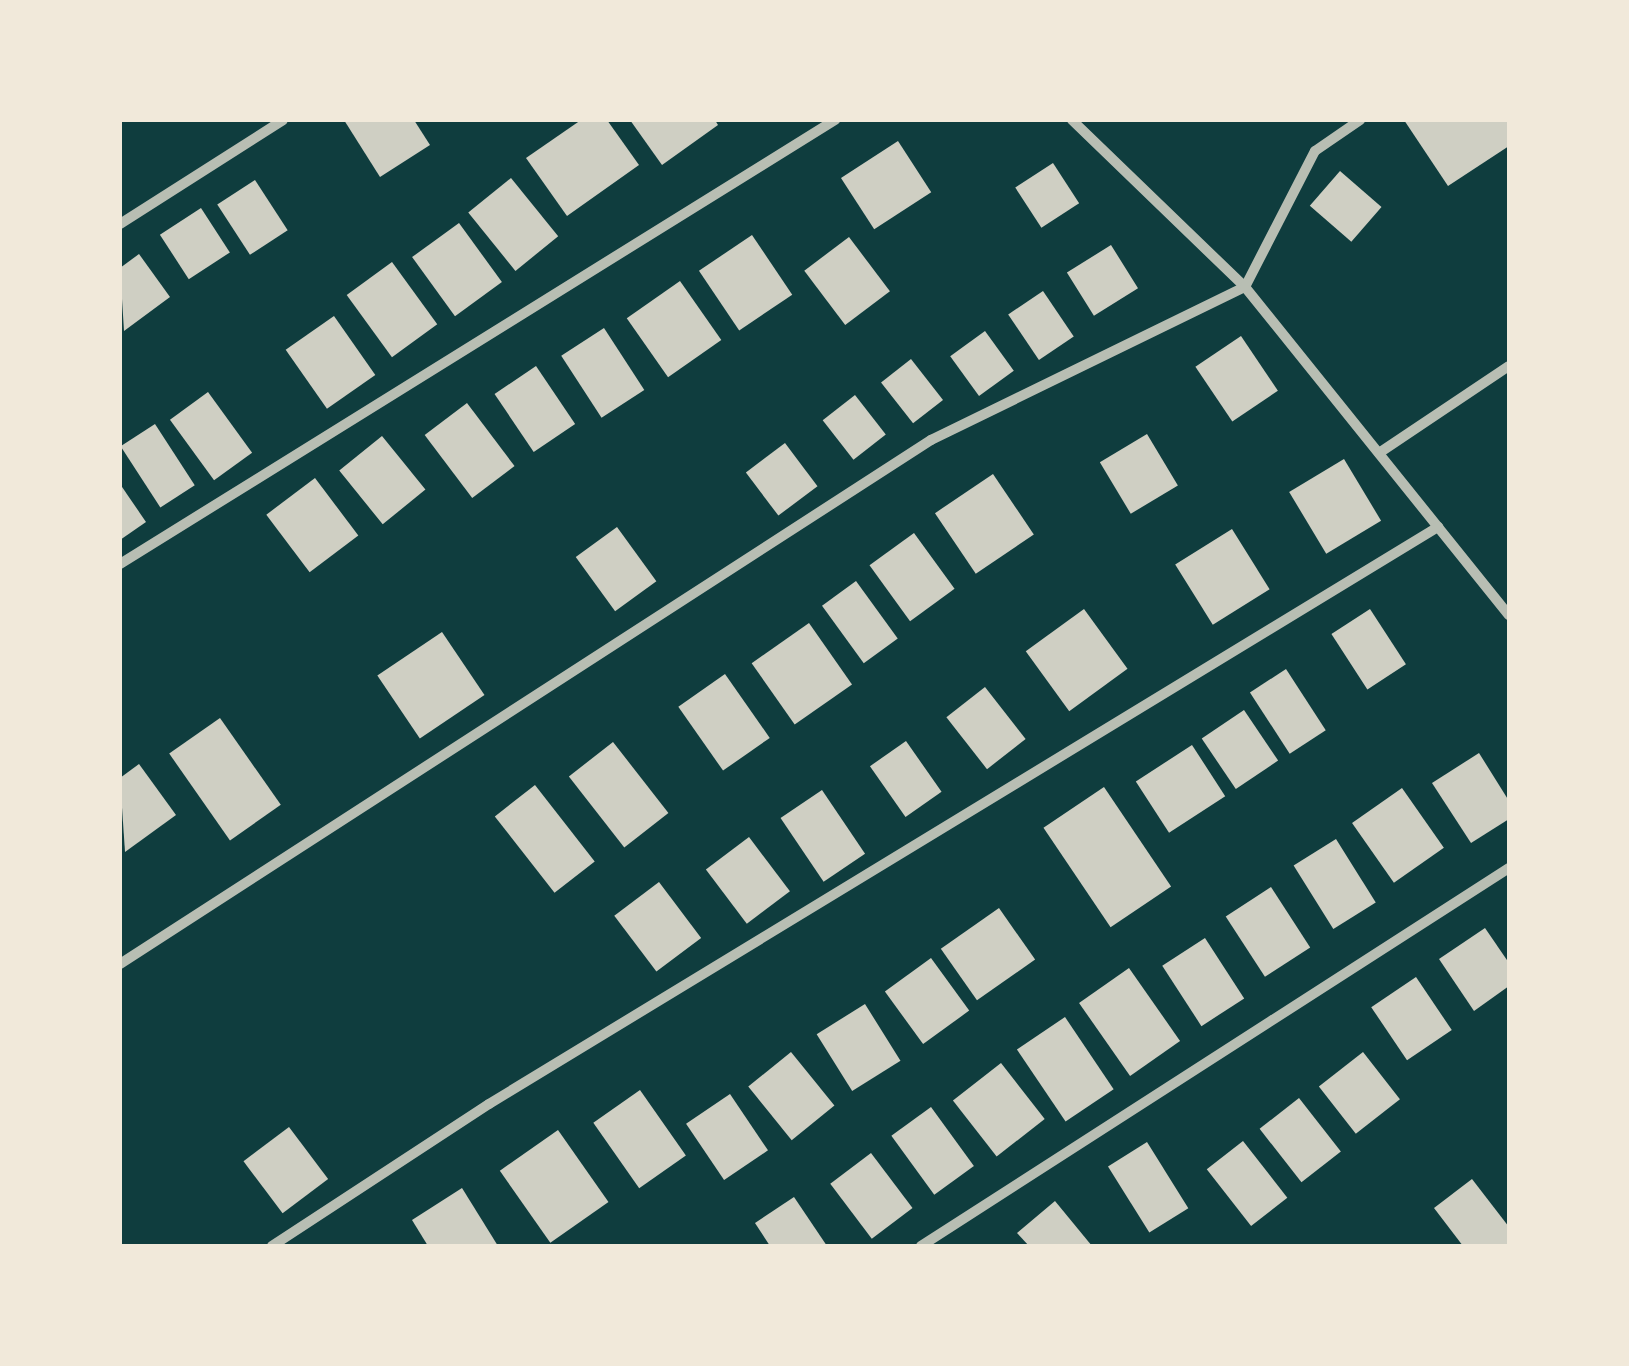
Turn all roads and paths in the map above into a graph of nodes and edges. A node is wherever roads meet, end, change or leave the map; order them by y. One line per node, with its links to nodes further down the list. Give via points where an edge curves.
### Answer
1 (283, 120): 5 (street)
2 (836, 120): 10 (street)
3 (1072, 120): 6 (street)
4 (1360, 120): 6 (street, via 1315,151)
5 (120, 224)
6 (1245, 287): 8 (street); 13 (street, via 931,440)
7 (1509, 366): 8 (street)
8 (1379, 454): 9 (street)
9 (1438, 527): 11 (street); 14 (street, via 490,1104)
10 (120, 564)
11 (1509, 615)
12 (1509, 868): 15 (street)
13 (120, 964)
14 (272, 1246)
15 (921, 1246)

